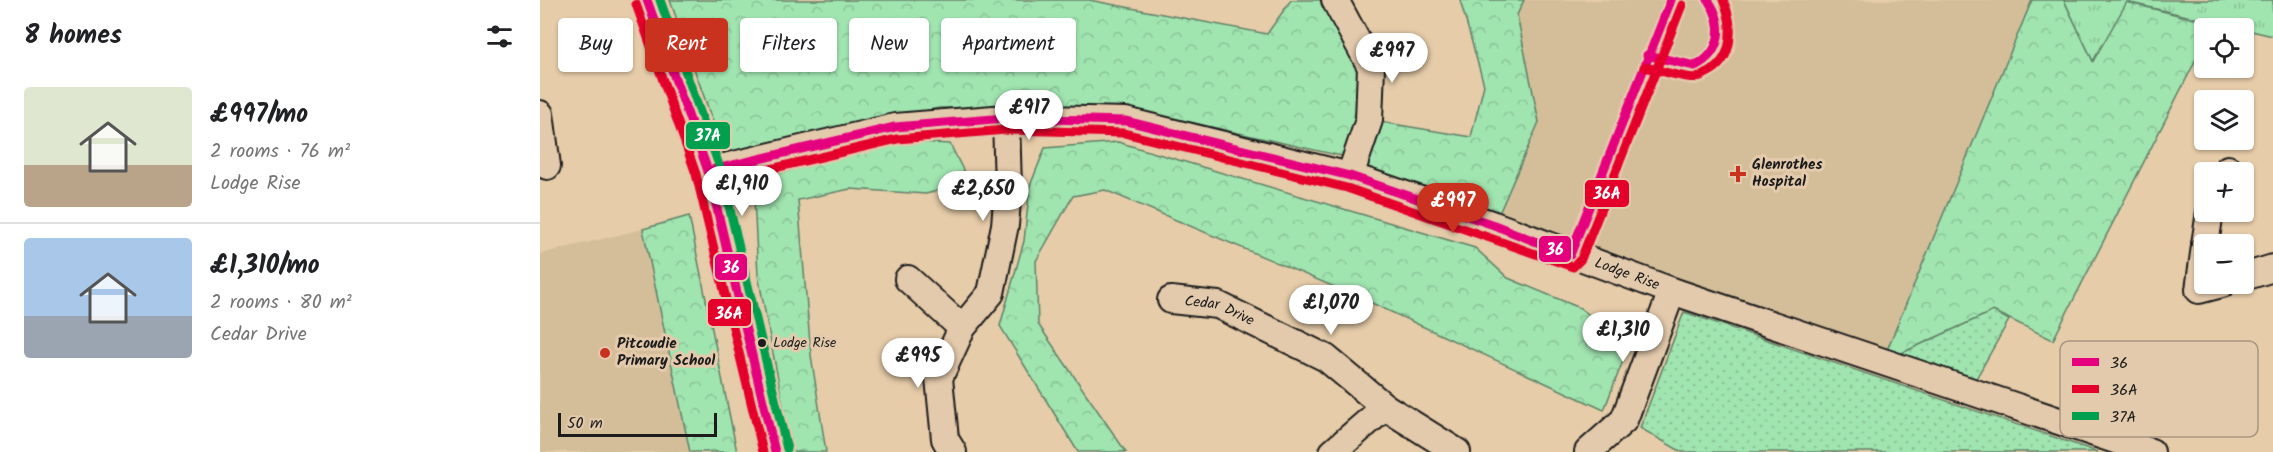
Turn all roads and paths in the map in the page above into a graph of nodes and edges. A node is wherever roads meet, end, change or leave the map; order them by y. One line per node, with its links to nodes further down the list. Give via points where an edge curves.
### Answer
1 (647, 0): 6 (street)
2 (1335, 0): 7 (street, via 1371,67 1369,120)
3 (540, 114): 5 (street)
4 (1006, 118): 6 (street, Lodge Rise, via 895,127); 7 (street, Lodge Rise, via 1126,121); 13 (street, via 1008,189 992,293)
5 (547, 165)
6 (708, 171): 17 (street)
7 (1350, 176): 11 (street, Lodge Rise)
8 (2273, 268): 9 (street)
9 (2254, 274)
10 (908, 279): 13 (street)
11 (1672, 291): 15 (street, Lodge Rise); 21 (street, via 1624,420)
12 (1171, 300): 14 (street, Cedar Drive, via 1218,305 1326,358)
13 (962, 328): 18 (street, via 939,378 945,439)
14 (1385, 407): 19 (street); 20 (street, Cedar Drive)
15 (2060, 421)
16 (2106, 437): 22 (street, Lodge Rise)
17 (775, 452)
18 (953, 452)
19 (1333, 452)
20 (1458, 452)
21 (1590, 452)
22 (2151, 452)

